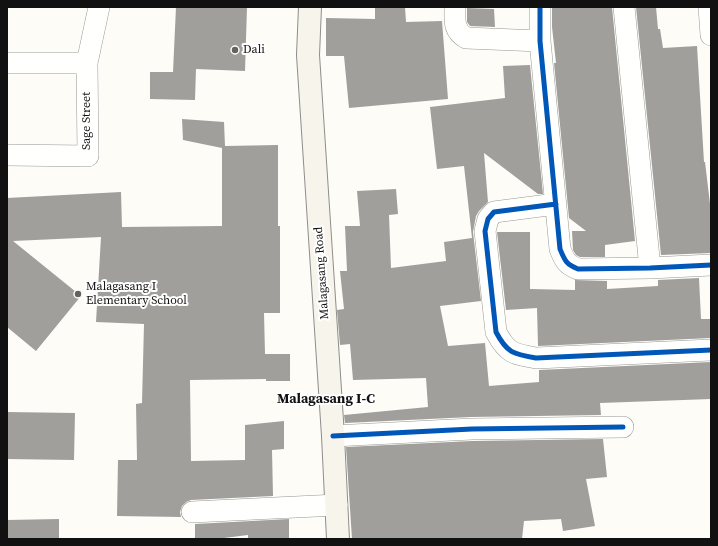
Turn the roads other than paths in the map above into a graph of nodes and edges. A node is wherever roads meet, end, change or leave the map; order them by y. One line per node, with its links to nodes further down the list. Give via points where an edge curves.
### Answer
1 (99, 7): 10 (street, Sage Street)
2 (310, 7): 17 (main road, Malagasang Road, via 308,54)
3 (455, 7): 8 (street, via 456,25 466,38)
4 (540, 7): 8 (street)
5 (624, 7): 14 (street)
6 (709, 7): 7 (street)
7 (711, 35)
8 (540, 41): 12 (street)
9 (7, 63): 10 (street)
10 (87, 63): 11 (street, Sage Street, via 88,156)
11 (7, 155)
12 (556, 204): 14 (street, via 560,249 569,266 578,269); 15 (street, via 494,212 488,218 485,231 496,332 503,345 515,354 536,358)
13 (711, 265): 14 (street)
14 (650, 268)
15 (711, 350)
16 (623, 427): 17 (street, via 472,429)
17 (333, 436): 18 (main road, Malagasang Road)
18 (337, 505): 19 (street); 20 (main road, Malagasang Road)
19 (192, 512)
20 (338, 539)

